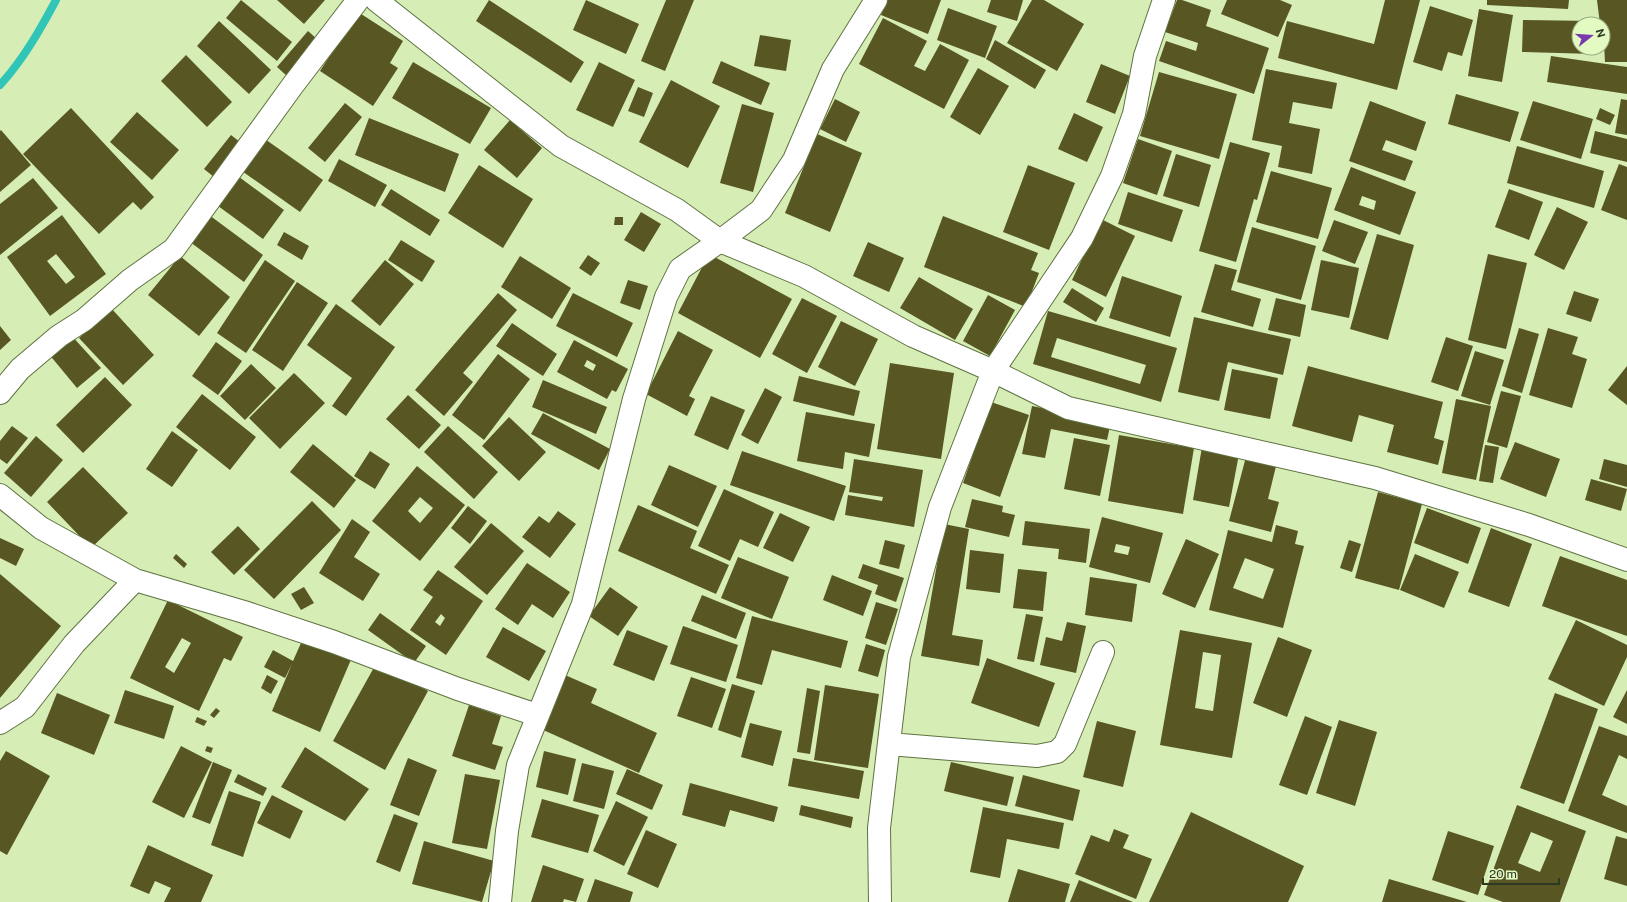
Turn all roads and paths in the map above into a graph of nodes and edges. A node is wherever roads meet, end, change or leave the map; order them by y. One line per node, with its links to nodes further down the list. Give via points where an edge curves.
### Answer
1 (358, 0): 7 (street, via 293,84 174,249 130,280 84,320 58,336 20,369)
2 (376, 0): 5 (street, via 561,146 677,210)
3 (876, 0): 5 (street, via 833,69 794,160 761,210)
4 (1164, 0): 6 (street, via 1145,56 1134,114 1112,176 1082,238)
5 (720, 241): 6 (street, via 804,276 913,336); 12 (street, via 680,269 666,297 634,399 583,604)
6 (993, 371): 9 (street, via 1068,408 1375,478 1529,525); 14 (street, via 940,507 921,570 899,657)
7 (0, 393)
8 (0, 495): 10 (street, via 41,528)
9 (1627, 560)
10 (135, 580): 12 (street, via 267,619); 13 (street, via 74,644 25,707)
11 (1103, 652): 14 (street, via 1065,744 1057,752 1037,756)
12 (537, 715): 15 (street, via 518,766 507,831)
13 (0, 722)
14 (889, 744): 16 (street, via 879,828)
15 (500, 902)
16 (880, 902)

